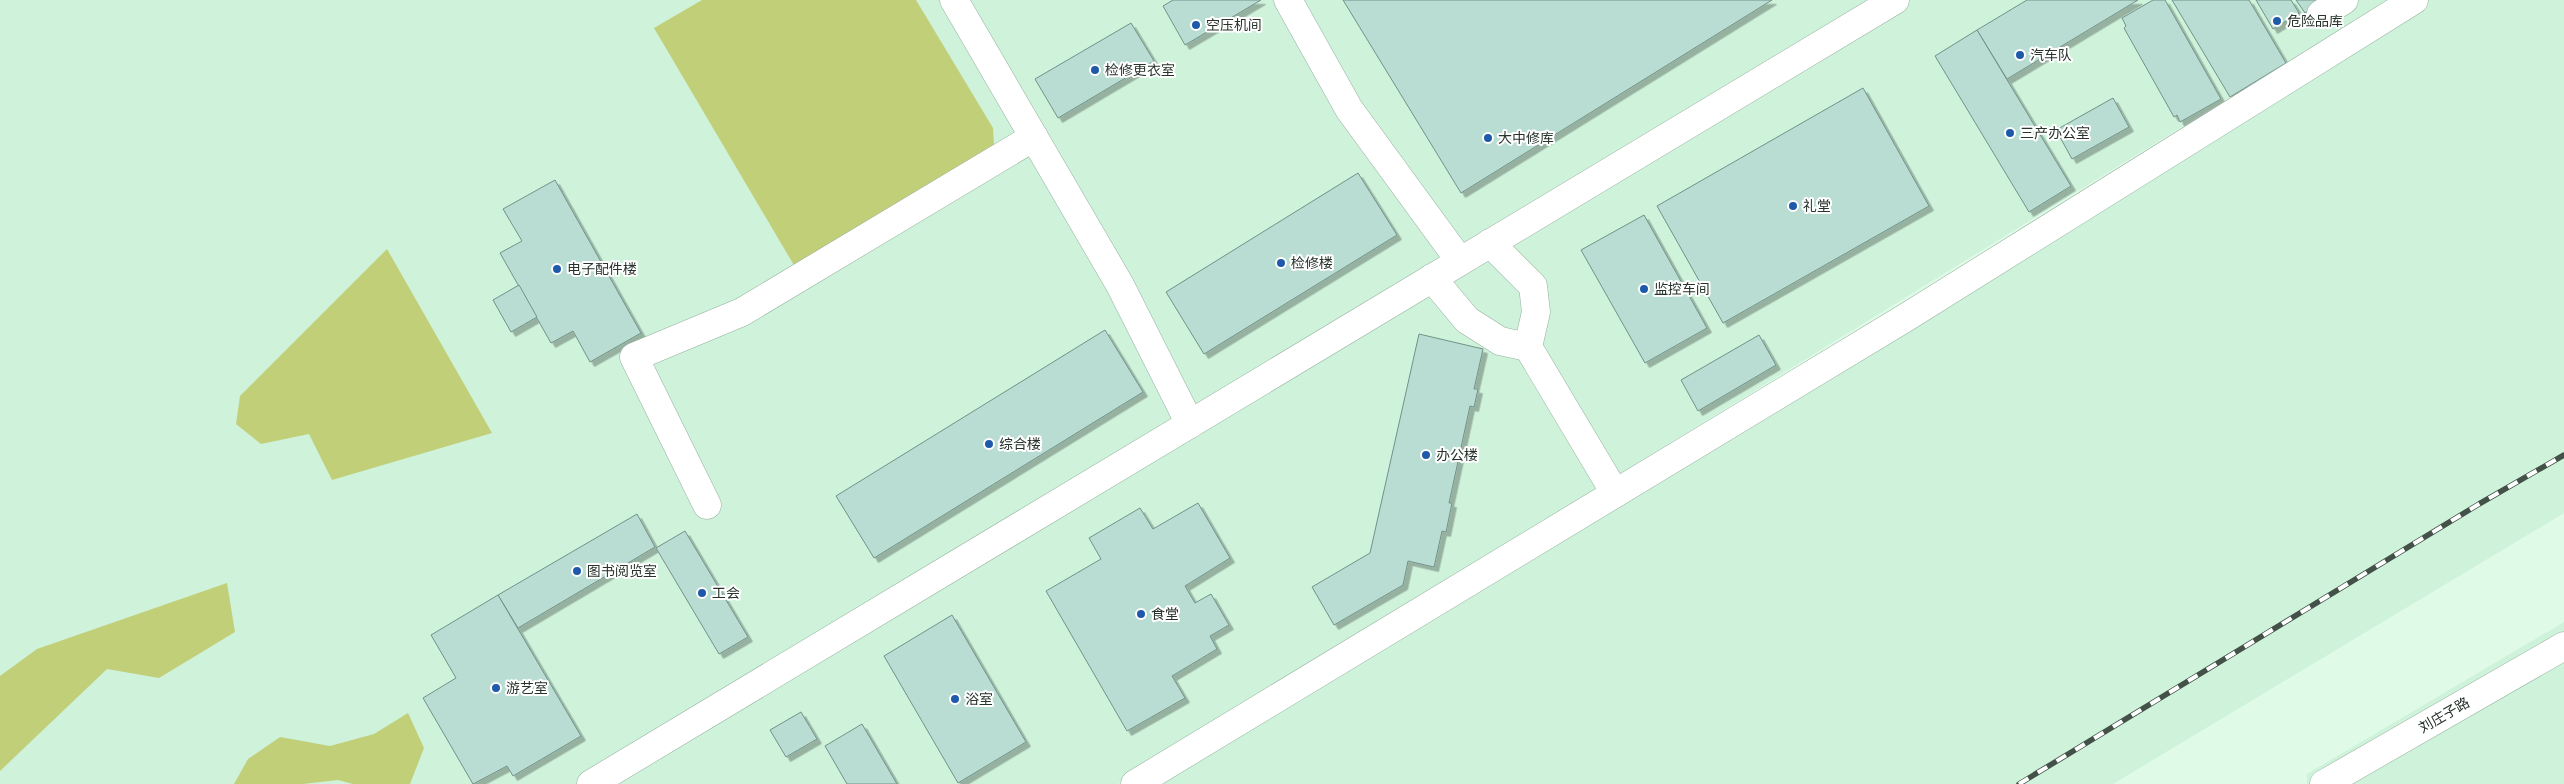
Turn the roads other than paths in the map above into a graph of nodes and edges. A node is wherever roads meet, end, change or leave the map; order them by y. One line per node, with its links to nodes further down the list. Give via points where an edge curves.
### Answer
1 (954, 0): 7 (street)
2 (1288, 0): 9 (street, via 1348,110)
3 (1895, 0): 8 (street)
4 (2344, 0): 6 (street)
5 (2414, 0): 13 (street, via 1913,313)
6 (2321, 14)
7 (1034, 138): 12 (street, via 1120,284); 14 (street, via 742,312 634,357)
8 (1490, 243): 9 (street); 11 (street, via 1533,286 1536,312)
9 (1460, 262): 10 (street)
10 (1432, 278): 11 (street, via 1468,320 1500,341); 12 (street)
11 (1528, 346): 13 (street)
12 (1190, 424): 16 (street)
13 (1615, 494): 17 (street)
14 (707, 505)
15 (2564, 646): 18 (street, 刘庄子路)
16 (591, 784)
17 (1135, 784)
18 (2324, 784)

